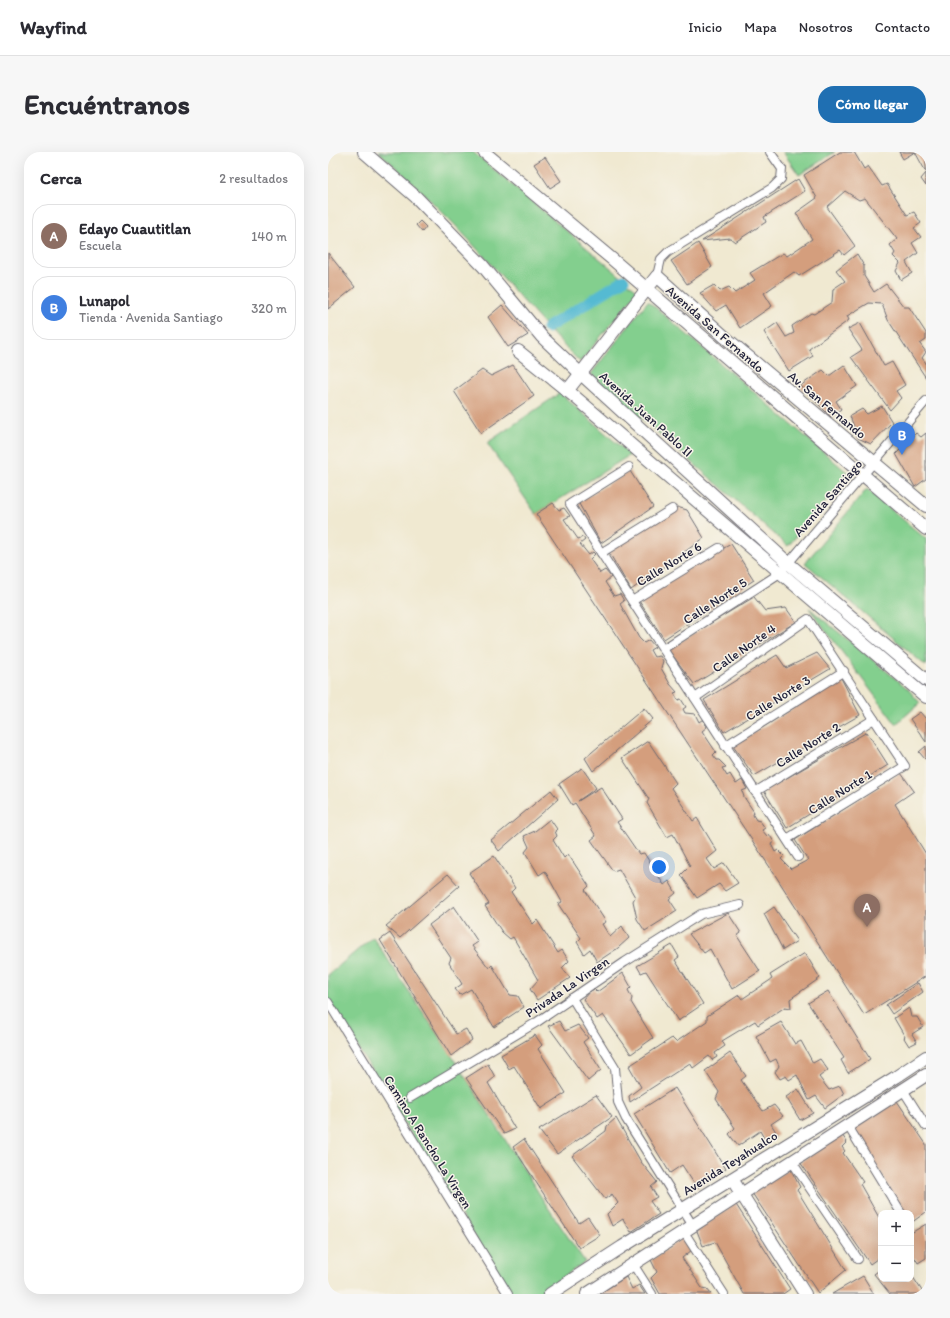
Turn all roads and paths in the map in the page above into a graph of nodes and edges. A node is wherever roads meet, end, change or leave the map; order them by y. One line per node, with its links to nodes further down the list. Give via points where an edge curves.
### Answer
1 (364, 152): 7 (street, Avenida Juan Pablo II, via 416,197 483,266 542,337)
2 (484, 152): 5 (street, Avenida San Fernando)
3 (770, 152): 4 (street, via 782,169 781,179 772,188 668,252 661,259)
4 (657, 276): 5 (street); 10 (street, Av. San Fernando, via 726,338)
5 (646, 289): 7 (street); 12 (street, Avenida San Fernando)
6 (518, 351): 8 (street)
7 (580, 374): 8 (street); 18 (street, Avenida Juan Pablo II)
8 (568, 391): 19 (street)
9 (926, 401): 10 (street, Avenida Santiago)
10 (874, 462): 12 (street, Avenida Santiago); 13 (street, Av. San Fernando)
11 (629, 466): 17 (street, via 570,504)
12 (864, 475): 15 (street, Avenida San Fernando); 18 (street, Avenida Santiago)
13 (926, 506)
14 (672, 509): 17 (street)
15 (926, 529)
16 (719, 548): 20 (street, Calle Norte 6)
17 (601, 553): 20 (street)
18 (788, 563): 19 (street, Avenida Santiago); 23 (street, Avenida Juan Pablo II)
19 (780, 573): 21 (street, Calle Norte 5); 24 (street)
20 (632, 601): 21 (street)
21 (663, 649): 25 (street)
22 (844, 671): 25 (street, Calle Norte 4, via 808,619); 26 (street); 27 (street, Calle Norte 3)
23 (926, 680)
24 (926, 697)
25 (695, 698): 27 (street)
26 (874, 719): 28 (street, Calle Norte 2); 29 (street, Calle Norte 1, via 905,766)
27 (725, 746): 28 (street)
28 (755, 792): 29 (street)
29 (787, 839): 30 (street)
30 (798, 857)
31 (740, 905): 32 (street, Privada La Virgen, via 701,914)
32 (572, 998): 37 (street, Privada La Virgen, via 537,1022); 43 (street, via 615,1068 618,1102 626,1119)
33 (328, 1002): 48 (street, Camino A Rancho La Virgen)
34 (926, 1056): 41 (street, Avenida Teyahualco)
35 (926, 1075): 36 (street)
36 (903, 1090): 38 (street); 39 (street)
37 (410, 1098)
38 (848, 1126): 40 (street); 44 (street)
39 (926, 1126)
40 (792, 1162): 42 (street); 46 (street)
41 (732, 1179): 42 (street); 43 (street, Avenida Teyahualco)
42 (741, 1194): 45 (street); 53 (street)
43 (683, 1209): 45 (street); 49 (street, Avenida Teyahualco)
44 (899, 1210)
45 (688, 1229): 47 (street); 52 (street)
46 (858, 1259)
47 (633, 1264): 50 (street); 51 (street)
48 (508, 1294)
49 (550, 1294)
50 (587, 1294)
51 (652, 1294)
52 (724, 1294)
53 (806, 1294)

